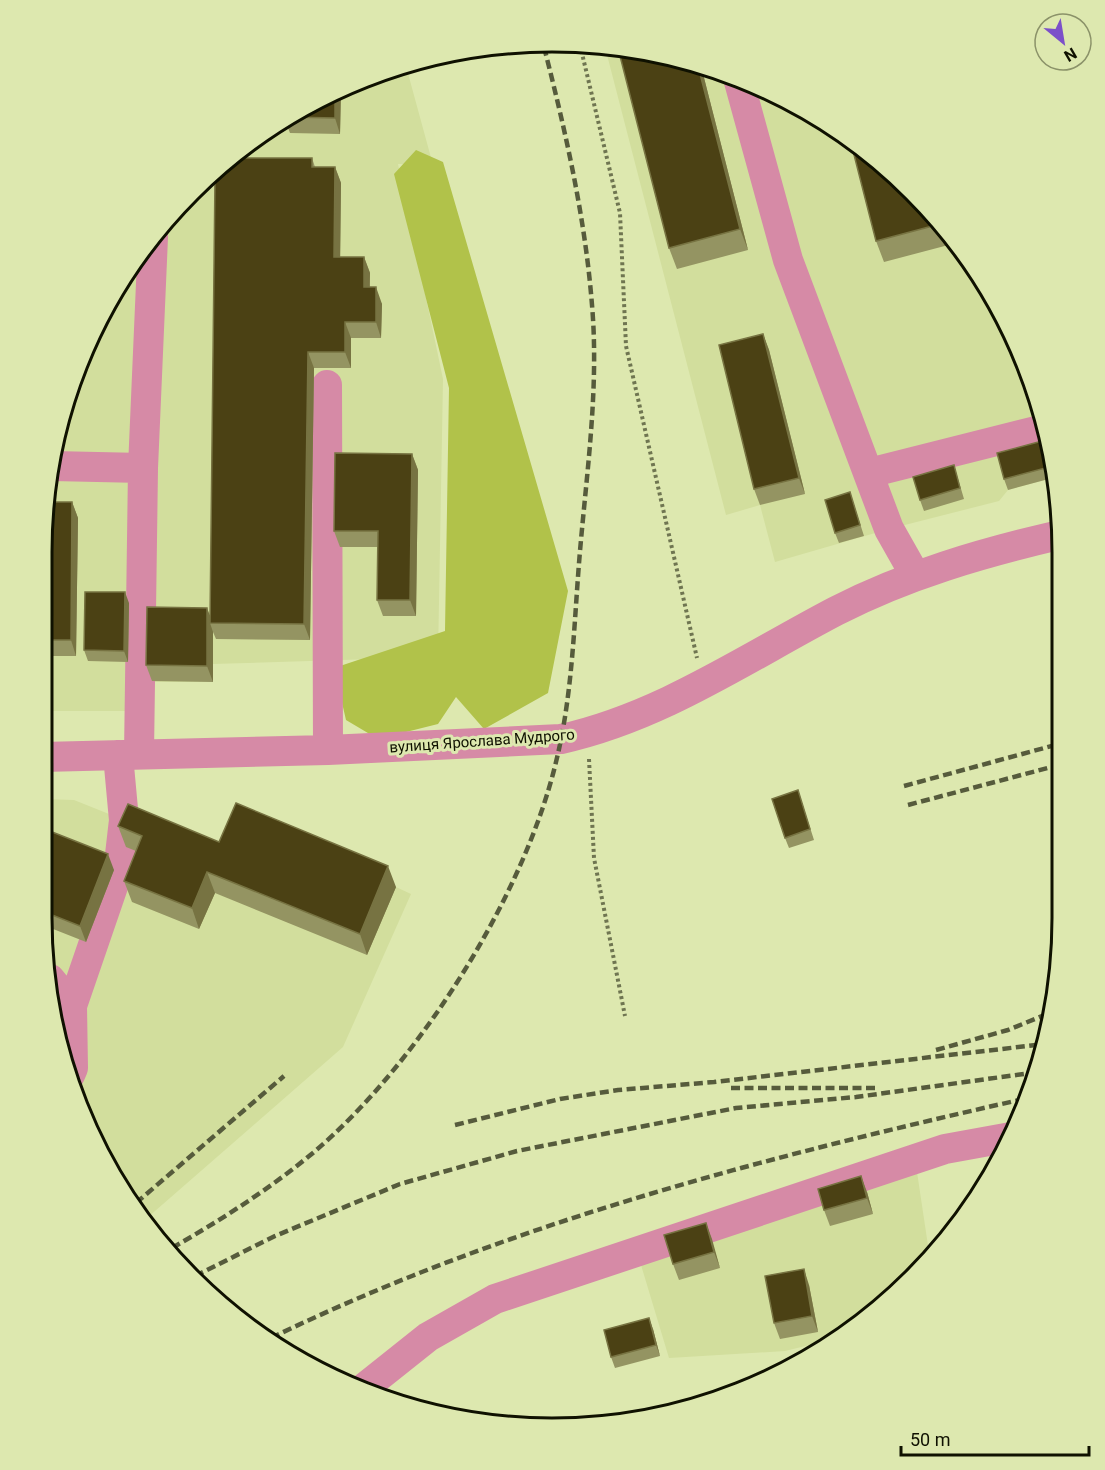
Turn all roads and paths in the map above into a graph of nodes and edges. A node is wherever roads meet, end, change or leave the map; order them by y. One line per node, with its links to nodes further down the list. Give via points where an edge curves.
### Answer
1 (582, 54): 11 (path, via 620,213 627,346)
2 (741, 90): 8 (street, via 788,260)
3 (152, 253): 7 (street)
4 (327, 385): 13 (street)
5 (1037, 431): 8 (street)
6 (60, 466): 7 (street)
7 (143, 468): 14 (street)
8 (869, 473): 10 (street, via 890,529)
9 (1052, 537): 10 (street, вулиця Ярослава Мудрого)
10 (915, 575): 11 (street, вулиця Ярослава Мудрого, via 837,610)
11 (704, 685): 12 (street, вулиця Ярослава Мудрого)
12 (588, 733): 13 (street, вулиця Ярослава Мудрого, via 561,739); 18 (path, via 594,858)
13 (328, 750): 14 (street, вулиця Ярослава Мудрого)
14 (129, 755): 15 (street, вулиця Ярослава Мудрого); 17 (street, via 118,872)
15 (52, 757)
16 (58, 989): 17 (street)
17 (72, 1006): 19 (street)
18 (626, 1016)
19 (74, 1060)
20 (1001, 1139): 21 (street, via 945,1149 495,1299 428,1337)
21 (371, 1383)

